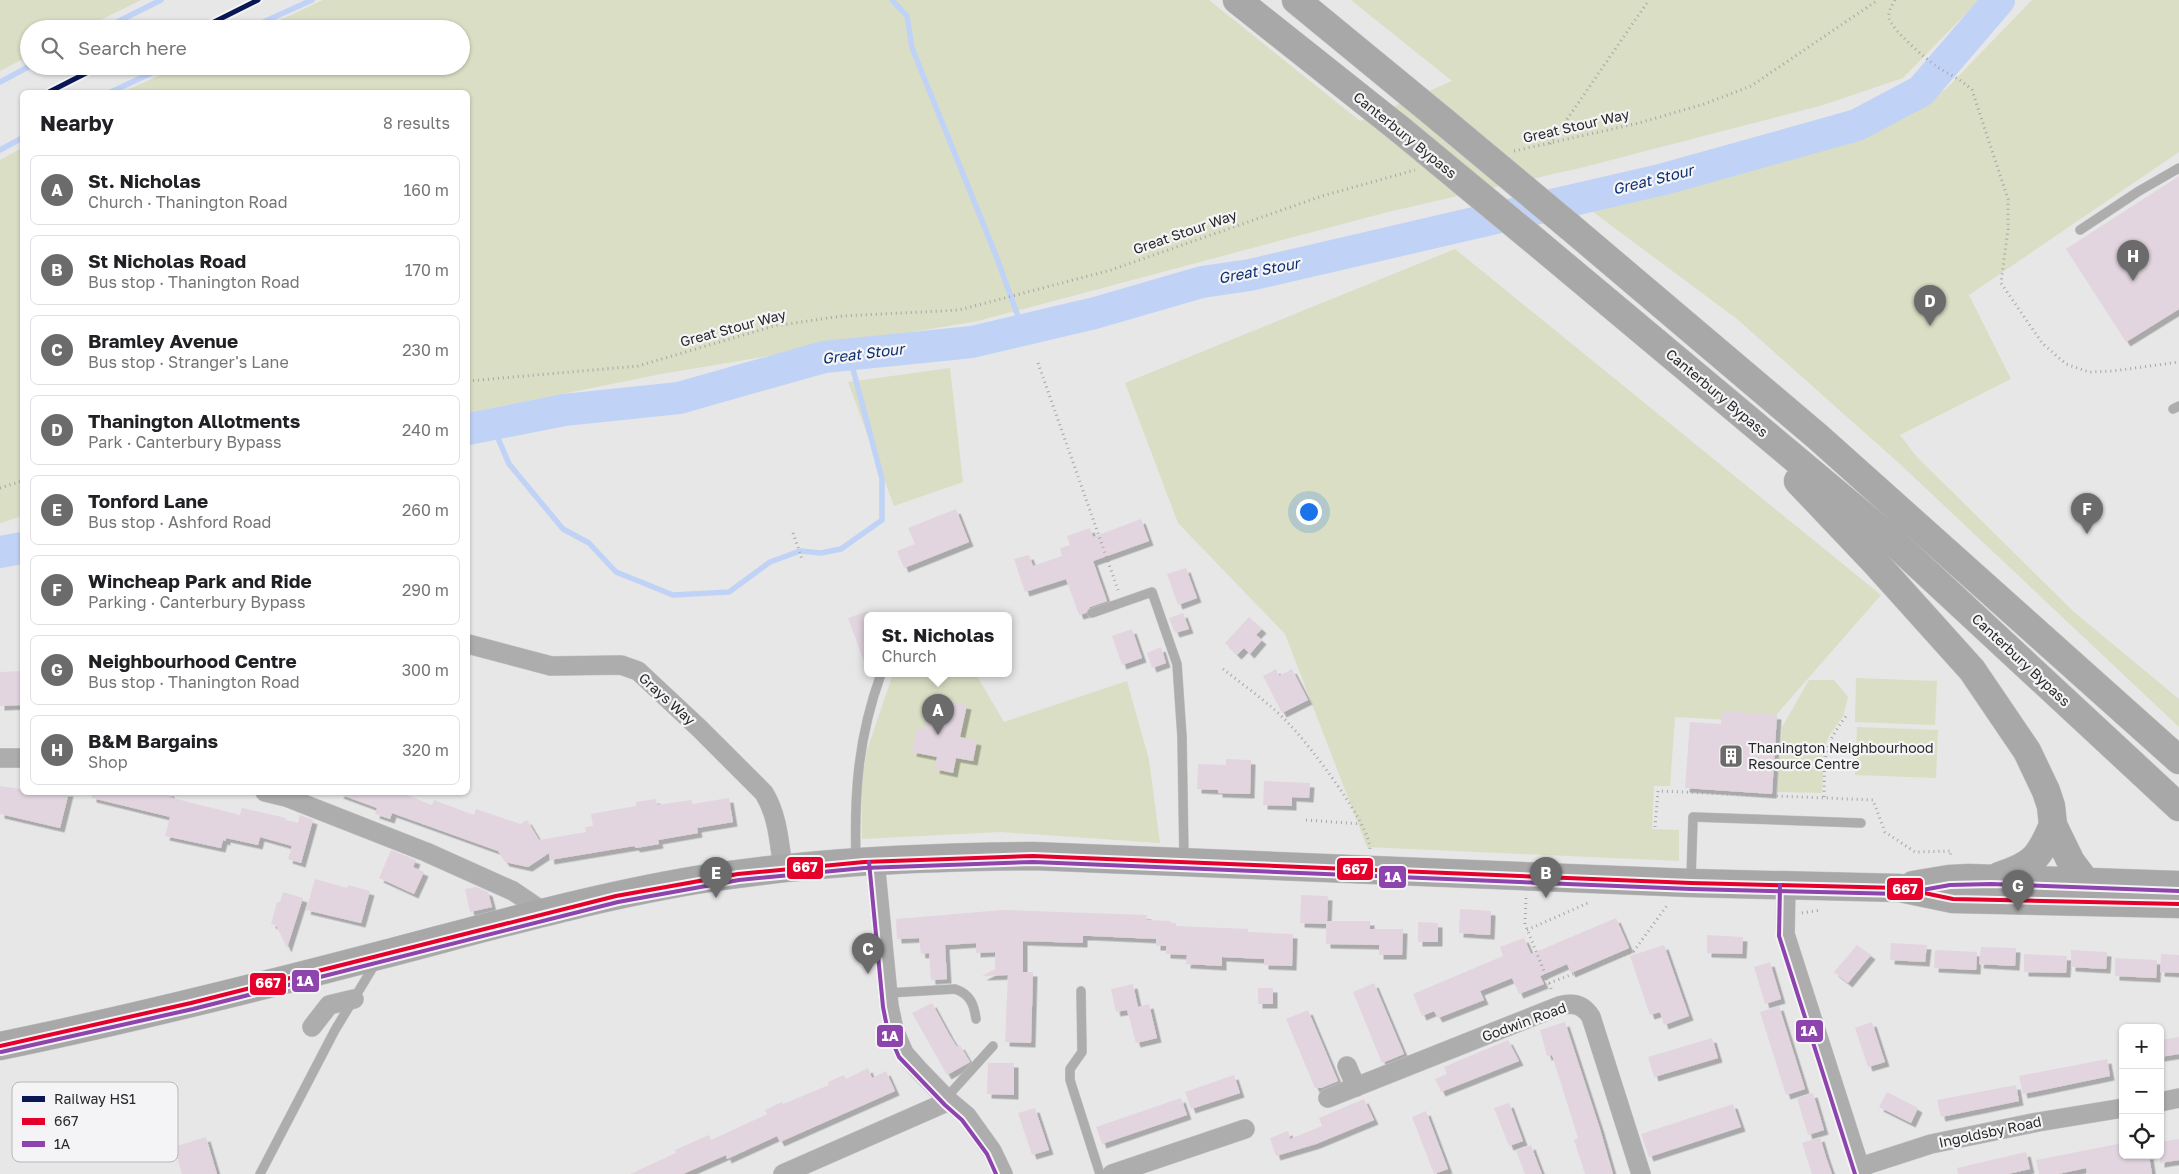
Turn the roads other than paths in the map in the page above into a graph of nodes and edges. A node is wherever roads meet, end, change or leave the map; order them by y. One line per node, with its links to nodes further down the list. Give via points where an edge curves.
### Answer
1 (1237, 0): 5 (highway, Canterbury Bypass, bridge, via 1402,131)
2 (1296, 0): 11 (highway, bridge, via 1818,438)
3 (2179, 168): 4 (lane)
4 (2080, 230)
5 (1705, 384): 13 (highway, Canterbury Bypass, via 1885,534); 15 (highway, via 1874,561 1972,670 2027,751 2046,791)
6 (1092, 613): 17 (lane, via 1152,592 1178,664)
7 (470, 645): 18 (street, Grays Way, via 551,666 621,665 638,671 764,793 772,806)
8 (880, 677): 16 (lane, via 860,752 855,796)
9 (0, 758): 10 (street)
10 (20, 758)
11 (2179, 760)
12 (276, 795): 27 (street, via 435,856 513,891)
13 (2179, 807)
14 (1861, 822): 24 (lane, via 1693,817)
15 (2053, 825): 19 (highway, via 2044,845 2029,863); 20 (highway, via 2071,862)
16 (865, 861): 17 (highway, via 1033,856); 18 (highway); 30 (street)
17 (1184, 862): 24 (highway, via 1526,875)
18 (783, 868): 27 (highway, via 694,881)
19 (1991, 878): 20 (highway); 23 (highway, via 1949,878)
20 (2086, 882): 22 (highway); 25 (highway)
21 (1786, 885): 23 (highway); 24 (highway); 44 (street, via 1785,934)
22 (2179, 885)
23 (1900, 888): 25 (highway, via 1953,899)
24 (1681, 891)
25 (2136, 904): 26 (highway)
26 (2179, 904)
27 (544, 912): 28 (highway)
28 (380, 956): 31 (lane); 34 (highway, via 115,1022)
29 (1081, 991): 48 (lane, via 1082,1052 1070,1069 1070,1080)
30 (888, 994): 32 (lane, via 955,989 970,999); 40 (street, via 894,1030 904,1053)
31 (354, 999): 33 (street, via 329,1005); 45 (lane)
32 (976, 1019)
33 (312, 1027)
34 (0, 1046)
35 (993, 1046): 40 (lane)
36 (1347, 1066): 37 (street)
37 (1356, 1087): 38 (street, Godwin Road); 50 (street, Godwin Road, via 1558,1006 1578,1005 1591,1017)
38 (1328, 1098)
39 (2179, 1098): 41 (street)
40 (948, 1100): 46 (street); 47 (street, via 967,1116 992,1151)
41 (2164, 1101)
42 (2119, 1109): 44 (street, Ingoldsby Road, via 1931,1144)
43 (1245, 1129): 49 (street)
44 (1861, 1171)
45 (260, 1174)
46 (783, 1174)
47 (1003, 1174)
48 (1100, 1174)
49 (1112, 1174)
50 (1641, 1174)

